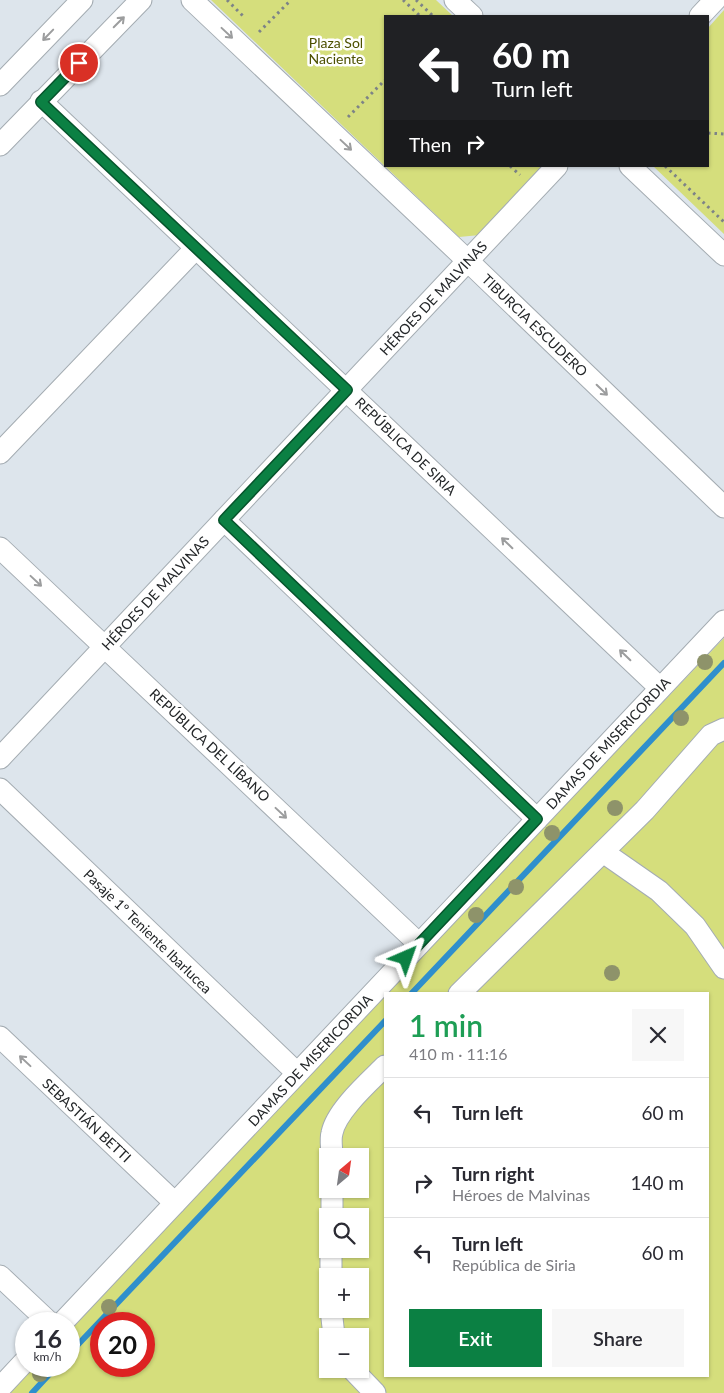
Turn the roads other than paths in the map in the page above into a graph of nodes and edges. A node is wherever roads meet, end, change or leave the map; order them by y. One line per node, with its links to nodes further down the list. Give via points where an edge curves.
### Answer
1 (82, 0): 6 (street, one-way to 6)
2 (141, 0): 7 (street, one-way to 2)
3 (192, 0): 13 (street, TIBURCIA ESCUDERO, one-way to 13)
4 (455, 0): 5 (street)
5 (471, 15)
6 (0, 85)
7 (41, 102): 8 (street); 11 (street, REPÚBLICA DE SIRIA)
8 (0, 145)
9 (556, 167): 13 (street, HÉROES DE MALVINAS)
10 (631, 167): 12 (street)
11 (196, 248): 14 (street, REPÚBLICA DE SIRIA); 15 (street)
12 (724, 255)
13 (468, 261): 14 (street, HÉROES DE MALVINAS); 16 (street, TIBURCIA ESCUDERO, one-way to 16)
14 (347, 390): 17 (street, HÉROES DE MALVINAS); 21 (street, REPÚBLICA DE SIRIA, one-way to 14)
15 (0, 453)
16 (724, 507)
17 (224, 520): 20 (street, HÉROES DE MALVINAS); 25 (street)
18 (0, 548): 20 (street, REPÚBLICA DEL LÍBANO, one-way to 20)
19 (724, 621): 21 (street, DAMAS DE MISERICORDIA)
20 (105, 646): 23 (street, HÉROES DE MALVINAS); 27 (street, REPÚBLICA DEL LÍBANO, one-way to 27)
21 (660, 688): 25 (street, DAMAS DE MISERICORDIA)
22 (724, 729): 26 (street, via 711,735)
23 (0, 758)
24 (0, 789): 32 (street, Pasaje 1º Teniente Ibarlucea)
25 (537, 819): 27 (street, DAMAS DE MISERICORDIA)
26 (603, 852): 28 (street, via 659,891 695,926); 29 (street)
27 (419, 944): 32 (street, DAMAS DE MISERICORDIA)
28 (724, 968)
29 (461, 992)
30 (0, 1037): 34 (street, SEBASTIÁN BETTI, one-way to 30)
31 (384, 1067): 33 (street, via 352,1099 339,1119 332,1132)
32 (297, 1073): 34 (street, DAMAS DE MISERICORDIA)
33 (332, 1148)
34 (175, 1203): 37 (street, DAMAS DE MISERICORDIA)
35 (0, 1276): 36 (street)
36 (38, 1312)
37 (72, 1312)
38 (15, 1372): 40 (street)
39 (361, 1378): 41 (street)
40 (0, 1388)
41 (375, 1393)

